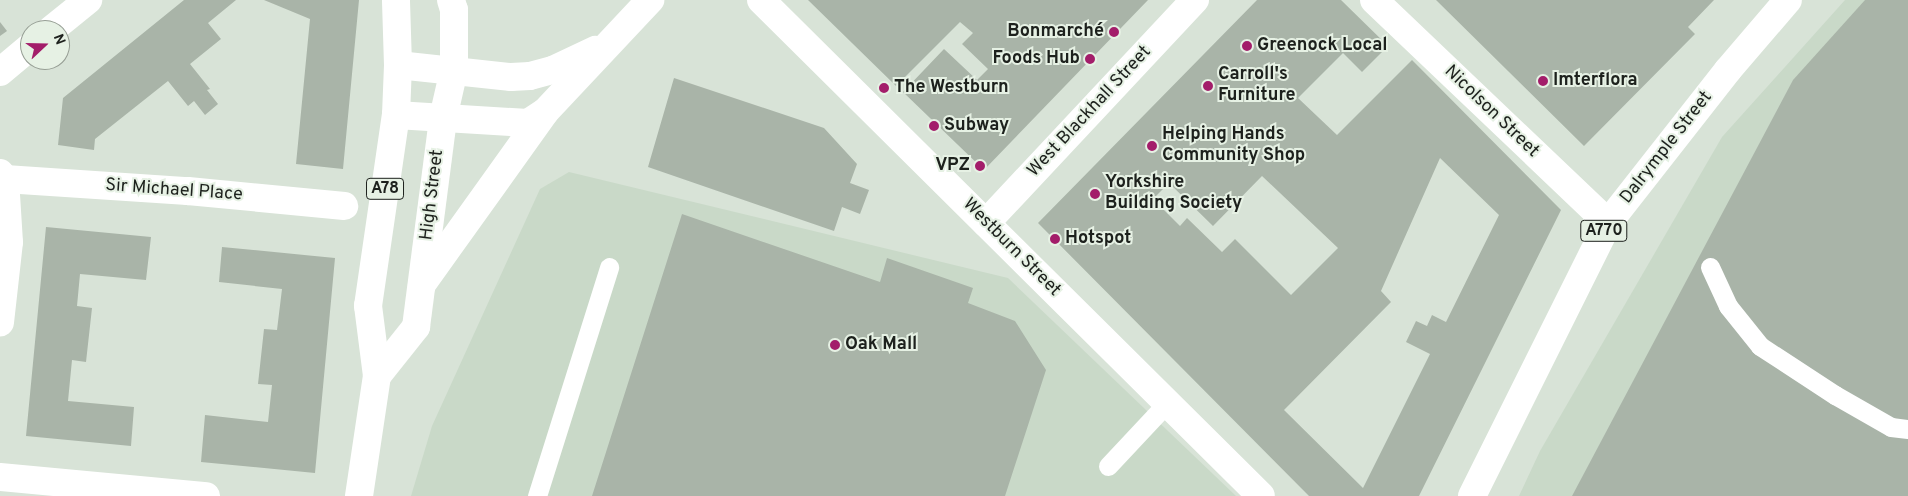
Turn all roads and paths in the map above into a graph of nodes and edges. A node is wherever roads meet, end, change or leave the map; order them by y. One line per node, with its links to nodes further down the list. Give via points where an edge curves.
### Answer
1 (88, 0): 9 (main road)
2 (396, 0): 12 (main road, A78)
3 (451, 0): 13 (main road, High Street, via 454,10)
4 (650, 0): 10 (main road)
5 (761, 0): 20 (main road, Westburn Street)
6 (1195, 0): 20 (main road, West Blackhall Street)
7 (1374, 0): 21 (main road, Nicolson Street)
8 (1788, 0): 21 (main road, Dalrymple Street / A770, via 1728,70)
9 (64, 20)
10 (606, 44): 13 (main road, via 553,70 530,76); 15 (main road)
11 (20, 55): 14 (main road)
12 (398, 65): 13 (main road); 16 (main road, A78)
13 (454, 70): 17 (main road, High Street)
14 (0, 72)
15 (545, 112): 17 (main road, via 528,123); 24 (main road)
16 (396, 115): 17 (main road); 26 (main road, A78, via 368,306)
17 (443, 118): 24 (main road, High Street)
18 (2, 176): 19 (main road, Sir Michael Place); 25 (main road, via 9,242)
19 (344, 206)
20 (986, 223): 27 (main road, Westburn Street)
21 (1608, 224): 35 (main road, Dalrymple Street / A770)
22 (609, 267): 33 (lane)
23 (1710, 267): 28 (lane, via 1728,306 1760,346 1891,426)
24 (422, 284): 26 (main road, High Street, via 416,327)
25 (0, 322)
26 (376, 376): 32 (main road, A78)
27 (1167, 403): 29 (lane); 34 (main road, Westburn Street)
28 (1908, 429)
29 (1108, 466)
30 (0, 477): 31 (main road)
31 (206, 496)
32 (360, 496)
33 (537, 496)
34 (1261, 496)
35 (1472, 496)

